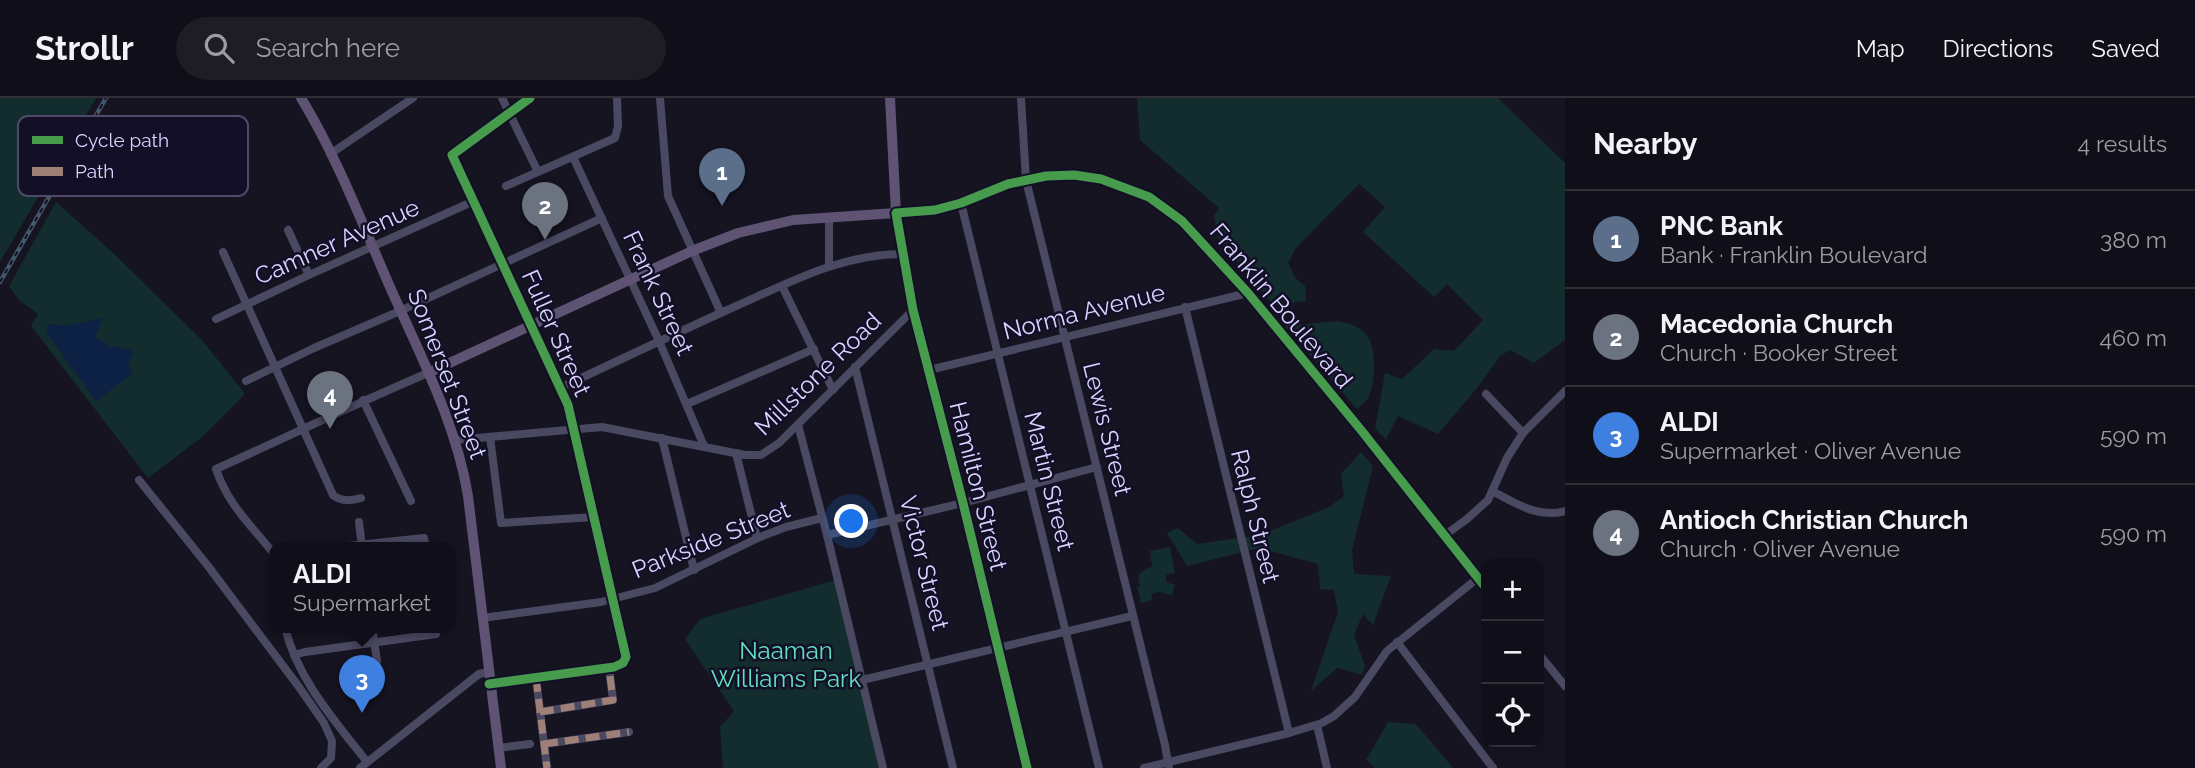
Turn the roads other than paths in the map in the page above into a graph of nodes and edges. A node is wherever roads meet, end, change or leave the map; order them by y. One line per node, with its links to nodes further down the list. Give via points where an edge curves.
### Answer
1 (301, 98): 10 (main road, Somerset Street)
2 (413, 98): 10 (street)
3 (502, 98): 9 (street)
4 (530, 98): 9 (street)
5 (617, 98): 11 (street, via 615,138)
6 (660, 98): 22 (street, via 666,187)
7 (890, 98): 17 (main road, Hamilton Street)
8 (1021, 98): 13 (street, Lewis Street)
9 (509, 113): 12 (street); 15 (street, Fuller Street, via 452,155)
10 (330, 154): 21 (main road, Somerset Street)
11 (573, 157): 12 (street); 18 (street, Frank Street)
12 (538, 172): 14 (street)
13 (1026, 180): 16 (street, Franklin Boulevard); 30 (street, Franklin Boulevard, via 1074,175 1101,179 1149,197 1182,221); 38 (street, Lewis Street)
14 (506, 186)
15 (474, 201): 21 (street, Camner Avenue); 25 (street, Fuller Street)
16 (961, 203): 17 (street, Franklin Boulevard); 41 (street, Martin Street)
17 (896, 213): 19 (main road, Franklin Boulevard); 24 (street, Hamilton Street)
18 (602, 218): 25 (street); 28 (street, Frank Street)
19 (829, 218): 22 (main road, Franklin Boulevard, via 773,223); 26 (street)
20 (288, 230): 27 (street)
21 (373, 248): 27 (street, Camner Avenue); 34 (main road, Somerset Street)
22 (692, 251): 28 (main road, Franklin Boulevard); 35 (street)
23 (223, 253): 31 (street)
24 (902, 254): 26 (street, via 874,254); 33 (street, Hamilton Street)
25 (503, 263): 34 (street); 37 (street, Fuller Street)
26 (829, 265): 29 (street)
27 (309, 275): 31 (street, Camner Avenue)
28 (631, 280): 37 (main road, Franklin Boulevard); 39 (street, Frank Street)
29 (782, 286): 35 (street); 40 (street)
30 (1248, 293): 32 (street, Norma Avenue); 75 (street, Franklin Boulevard)
31 (247, 304): 36 (street, Camner Avenue); 43 (street)
32 (1185, 307): 38 (street, Norma Avenue); 104 (street, Ralph Street)
33 (913, 310): 42 (street, Millstone Road); 44 (street, Hamilton Street)
34 (400, 311): 43 (street); 45 (main road, Somerset Street)
35 (721, 313): 39 (street)
36 (216, 319)
37 (531, 325): 45 (main road, Franklin Boulevard); 47 (street, Fuller Street)
38 (1064, 336): 41 (street, Norma Avenue); 62 (street, Lewis Street)
39 (659, 341): 47 (street); 52 (street, Frank Street)
40 (814, 349): 48 (street); 52 (street)
41 (997, 353): 44 (street, Norma Avenue); 64 (street, Martin Street)
42 (855, 367): 48 (street, Millstone Road); 72 (street, Victor Street)
43 (275, 368): 46 (street); 54 (street)
44 (929, 370): 68 (street, Hamilton Street)
45 (428, 373): 51 (street); 59 (main road, Somerset Street)
46 (246, 381)
47 (560, 388): 55 (street, Fuller Street)
48 (834, 390): 53 (street, Millstone Road)
49 (1565, 391): 56 (street)
50 (1486, 394): 56 (street)
51 (363, 400): 54 (street); 67 (street)
52 (687, 404): 60 (street, Frank Street)
53 (798, 425): 61 (street, Millstone Road, via 761,455); 71 (street)
54 (303, 429): 66 (street, via 333,495); 78 (street, via 216,468 235,509)
55 (575, 429): 57 (street, Millstone Road); 58 (street, Millstone Road, via 602,427); 70 (street, Fuller Street)
56 (1523, 433): 65 (street)
57 (490, 436): 59 (street, Millstone Road); 70 (street, via 501,523)
58 (662, 438): 60 (street, Millstone Road); 79 (street)
59 (455, 440): 84 (main road, Somerset Street, via 468,496)
60 (705, 446): 61 (street, Millstone Road)
61 (736, 453): 76 (street)
62 (1097, 467): 64 (street); 83 (street, Lewis Street)
63 (139, 480): 110 (street, via 324,723 332,741 331,758)
64 (1031, 485): 68 (street); 85 (street, Martin Street)
65 (1492, 491): 69 (street, via 1527,509 1551,514); 75 (street, via 1488,500)
66 (361, 498)
67 (411, 501)
68 (962, 503): 72 (street); 91 (street, Hamilton Street)
69 (1565, 511)
70 (594, 517): 82 (street, Fuller Street)
71 (822, 518): 74 (street); 76 (street, Parkside Street)
72 (893, 519): 74 (street); 95 (street, Victor Street)
73 (359, 522): 77 (street)
74 (827, 535): 99 (street)
75 (1445, 536): 80 (street, Franklin Boulevard)
76 (757, 538): 79 (street, Parkside Street)
77 (362, 542)
78 (269, 550)
79 (694, 570): 82 (street, Parkside Street, via 655,588)
80 (1478, 578): 81 (street, Franklin Boulevard); 90 (street)
81 (1481, 582)
82 (613, 599): 84 (street, Parkside Street); 96 (street, Fuller Street, via 625,660)
83 (1132, 616): 85 (street); 109 (street, Lewis Street)
84 (482, 618): 97 (main road, Somerset Street)
85 (1066, 632): 91 (street); 116 (street, Martin Street)
86 (287, 633): 92 (street)
87 (373, 633): 89 (street)
88 (420, 633): 89 (street)
89 (374, 642): 92 (street); 94 (street)
90 (1397, 642): 102 (street, via 1355,697); 119 (street)
91 (998, 648): 95 (street); 115 (street, Hamilton Street)
92 (294, 655): 108 (street)
93 (1544, 660): 100 (street)
94 (377, 661)
95 (929, 666): 99 (street); 114 (street, Victor Street)
96 (609, 668): 98 (street); 101 (street, via 613,701)
97 (489, 678): 98 (street); 107 (main road, Somerset Street); 108 (street, via 478,674)
98 (536, 678): 101 (street)
99 (862, 680): 113 (street)
100 (1565, 686)
101 (540, 712): 106 (street)
102 (1317, 725): 104 (street); 118 (street)
103 (629, 732): 106 (street)
104 (1289, 733): 109 (street)
105 (530, 744): 107 (street)
106 (544, 744): 112 (street)
107 (498, 748): 111 (main road, Somerset Street)
108 (363, 765)
109 (1168, 765): 117 (street)
110 (321, 768)
111 (501, 768)
112 (547, 768)
113 (883, 768)
114 (953, 768)
115 (1027, 768)
116 (1099, 768)
117 (1144, 768)
118 (1327, 768)
119 (1493, 768)

